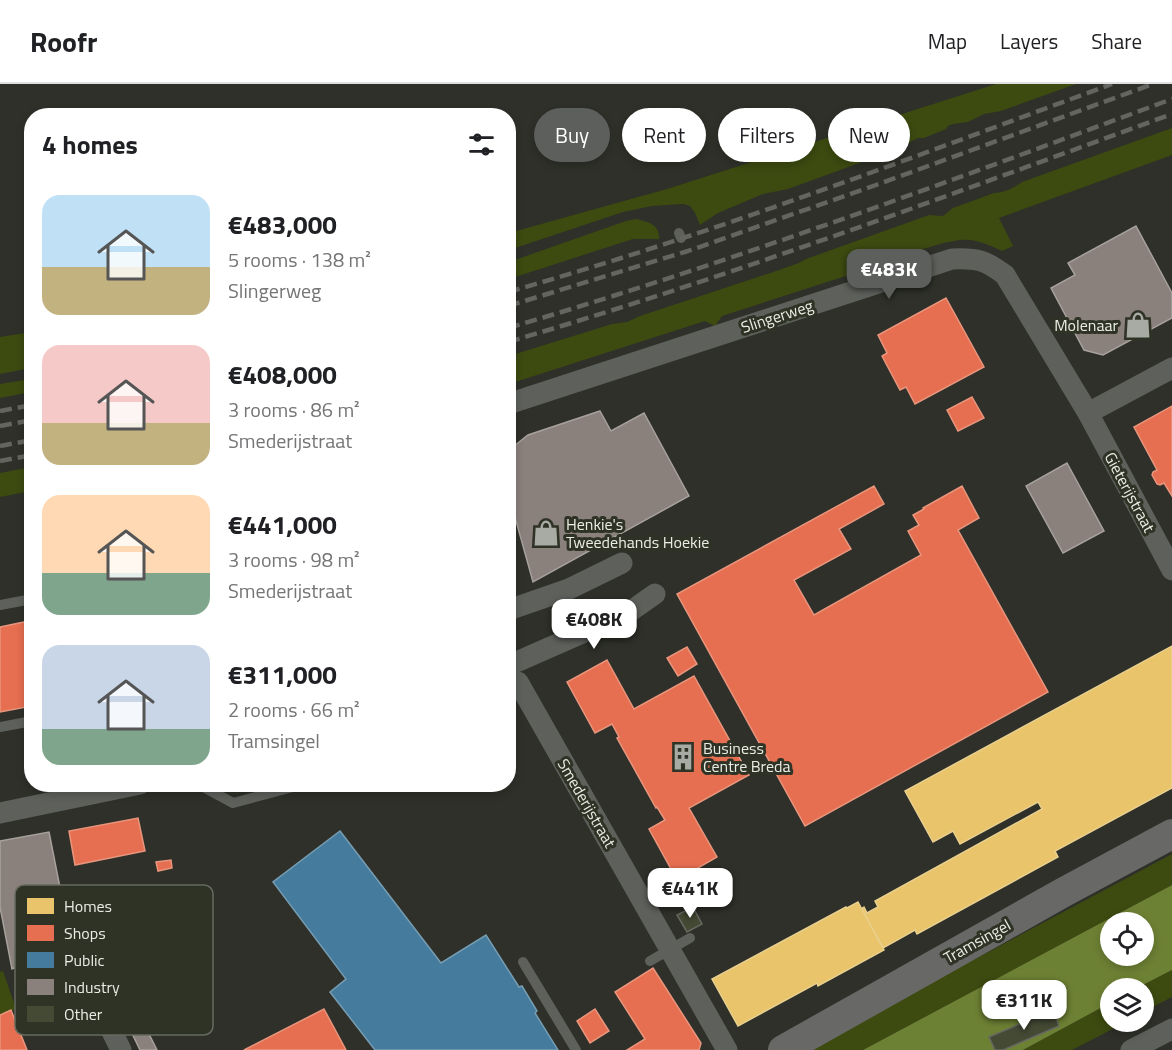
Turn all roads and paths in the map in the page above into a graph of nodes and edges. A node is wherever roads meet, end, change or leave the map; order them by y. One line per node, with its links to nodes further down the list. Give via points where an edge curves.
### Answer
1 (1172, 368): 3 (street)
2 (516, 401): 3 (street, Slingerweg, via 942,263 966,259 979,260 1005,275)
3 (1088, 413): 5 (street, Gieterijstraat)
4 (622, 563): 9 (street, via 569,589)
5 (1172, 570)
6 (655, 594): 10 (street, via 628,613)
7 (24, 601): 8 (lane)
8 (0, 606)
9 (516, 607)
10 (516, 670)
11 (516, 679): 22 (street, Smederijstraat)
12 (24, 722): 13 (lane)
13 (0, 727)
14 (71, 792): 18 (street)
15 (213, 792): 17 (lane, via 233,803)
16 (274, 792): 17 (lane)
17 (241, 801): 19 (lane)
18 (0, 813)
19 (244, 813)
20 (1172, 834): 30 (main road, Tramsingel)
21 (690, 938): 22 (lane)
22 (670, 949): 23 (lane); 29 (street, Smederijstraat)
23 (650, 961)
24 (522, 962): 28 (lane)
25 (1172, 1029): 31 (street)
26 (114, 1035): 27 (street)
27 (121, 1050)
28 (576, 1050)
29 (728, 1050)
30 (783, 1050)
31 (1131, 1050)

